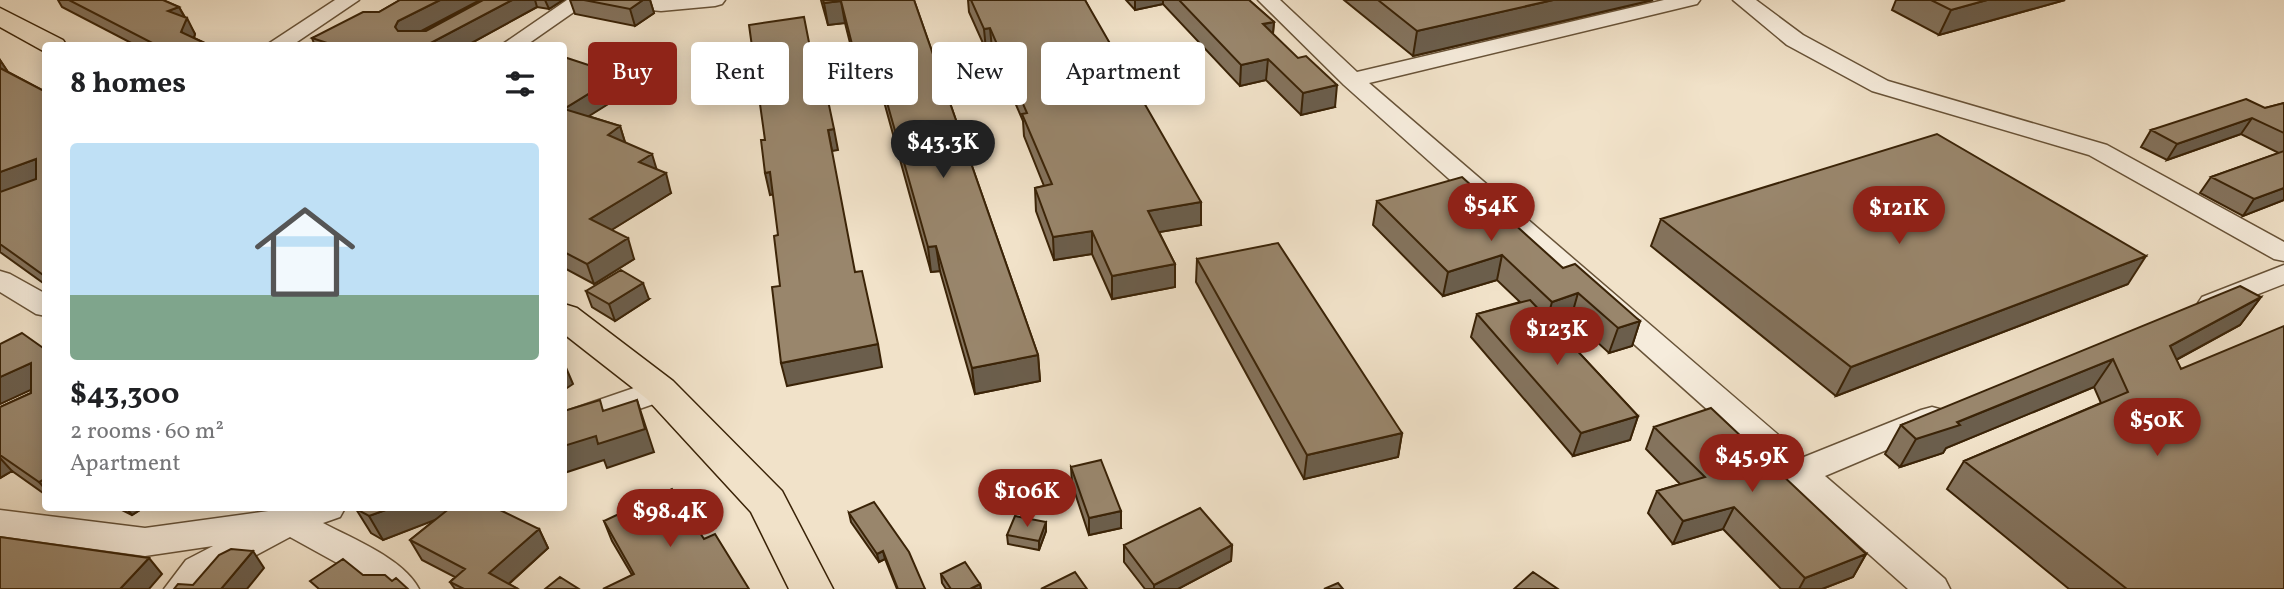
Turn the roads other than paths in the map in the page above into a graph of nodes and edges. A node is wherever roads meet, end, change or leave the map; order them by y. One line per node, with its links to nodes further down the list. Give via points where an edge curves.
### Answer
1 (349, 0): 10 (street)
2 (581, 0): 11 (street)
3 (607, 0): 4 (street, via 676,7)
4 (715, 0)
5 (1269, 0): 12 (street)
6 (1690, 0): 12 (street)
7 (1743, 0): 13 (street, via 1796,40 1880,86 2098,150)
8 (0, 16): 9 (main road)
9 (47, 42)
10 (281, 42)
11 (516, 42)
12 (1352, 80): 22 (street)
13 (2284, 253)
14 (2284, 274): 17 (street)
15 (0, 280): 16 (street)
16 (42, 305)
17 (2182, 315)
18 (567, 318): 19 (main road)
19 (660, 390): 21 (street); 28 (main road, via 767,502)
20 (1953, 409): 22 (street)
21 (567, 423)
22 (1801, 472): 29 (street)
23 (306, 511): 24 (street)
24 (283, 514): 25 (street, via 145,542); 26 (street, via 198,570); 27 (street, via 369,564)
25 (0, 523)
26 (182, 589)
27 (401, 589)
28 (811, 589)
29 (1932, 589)

